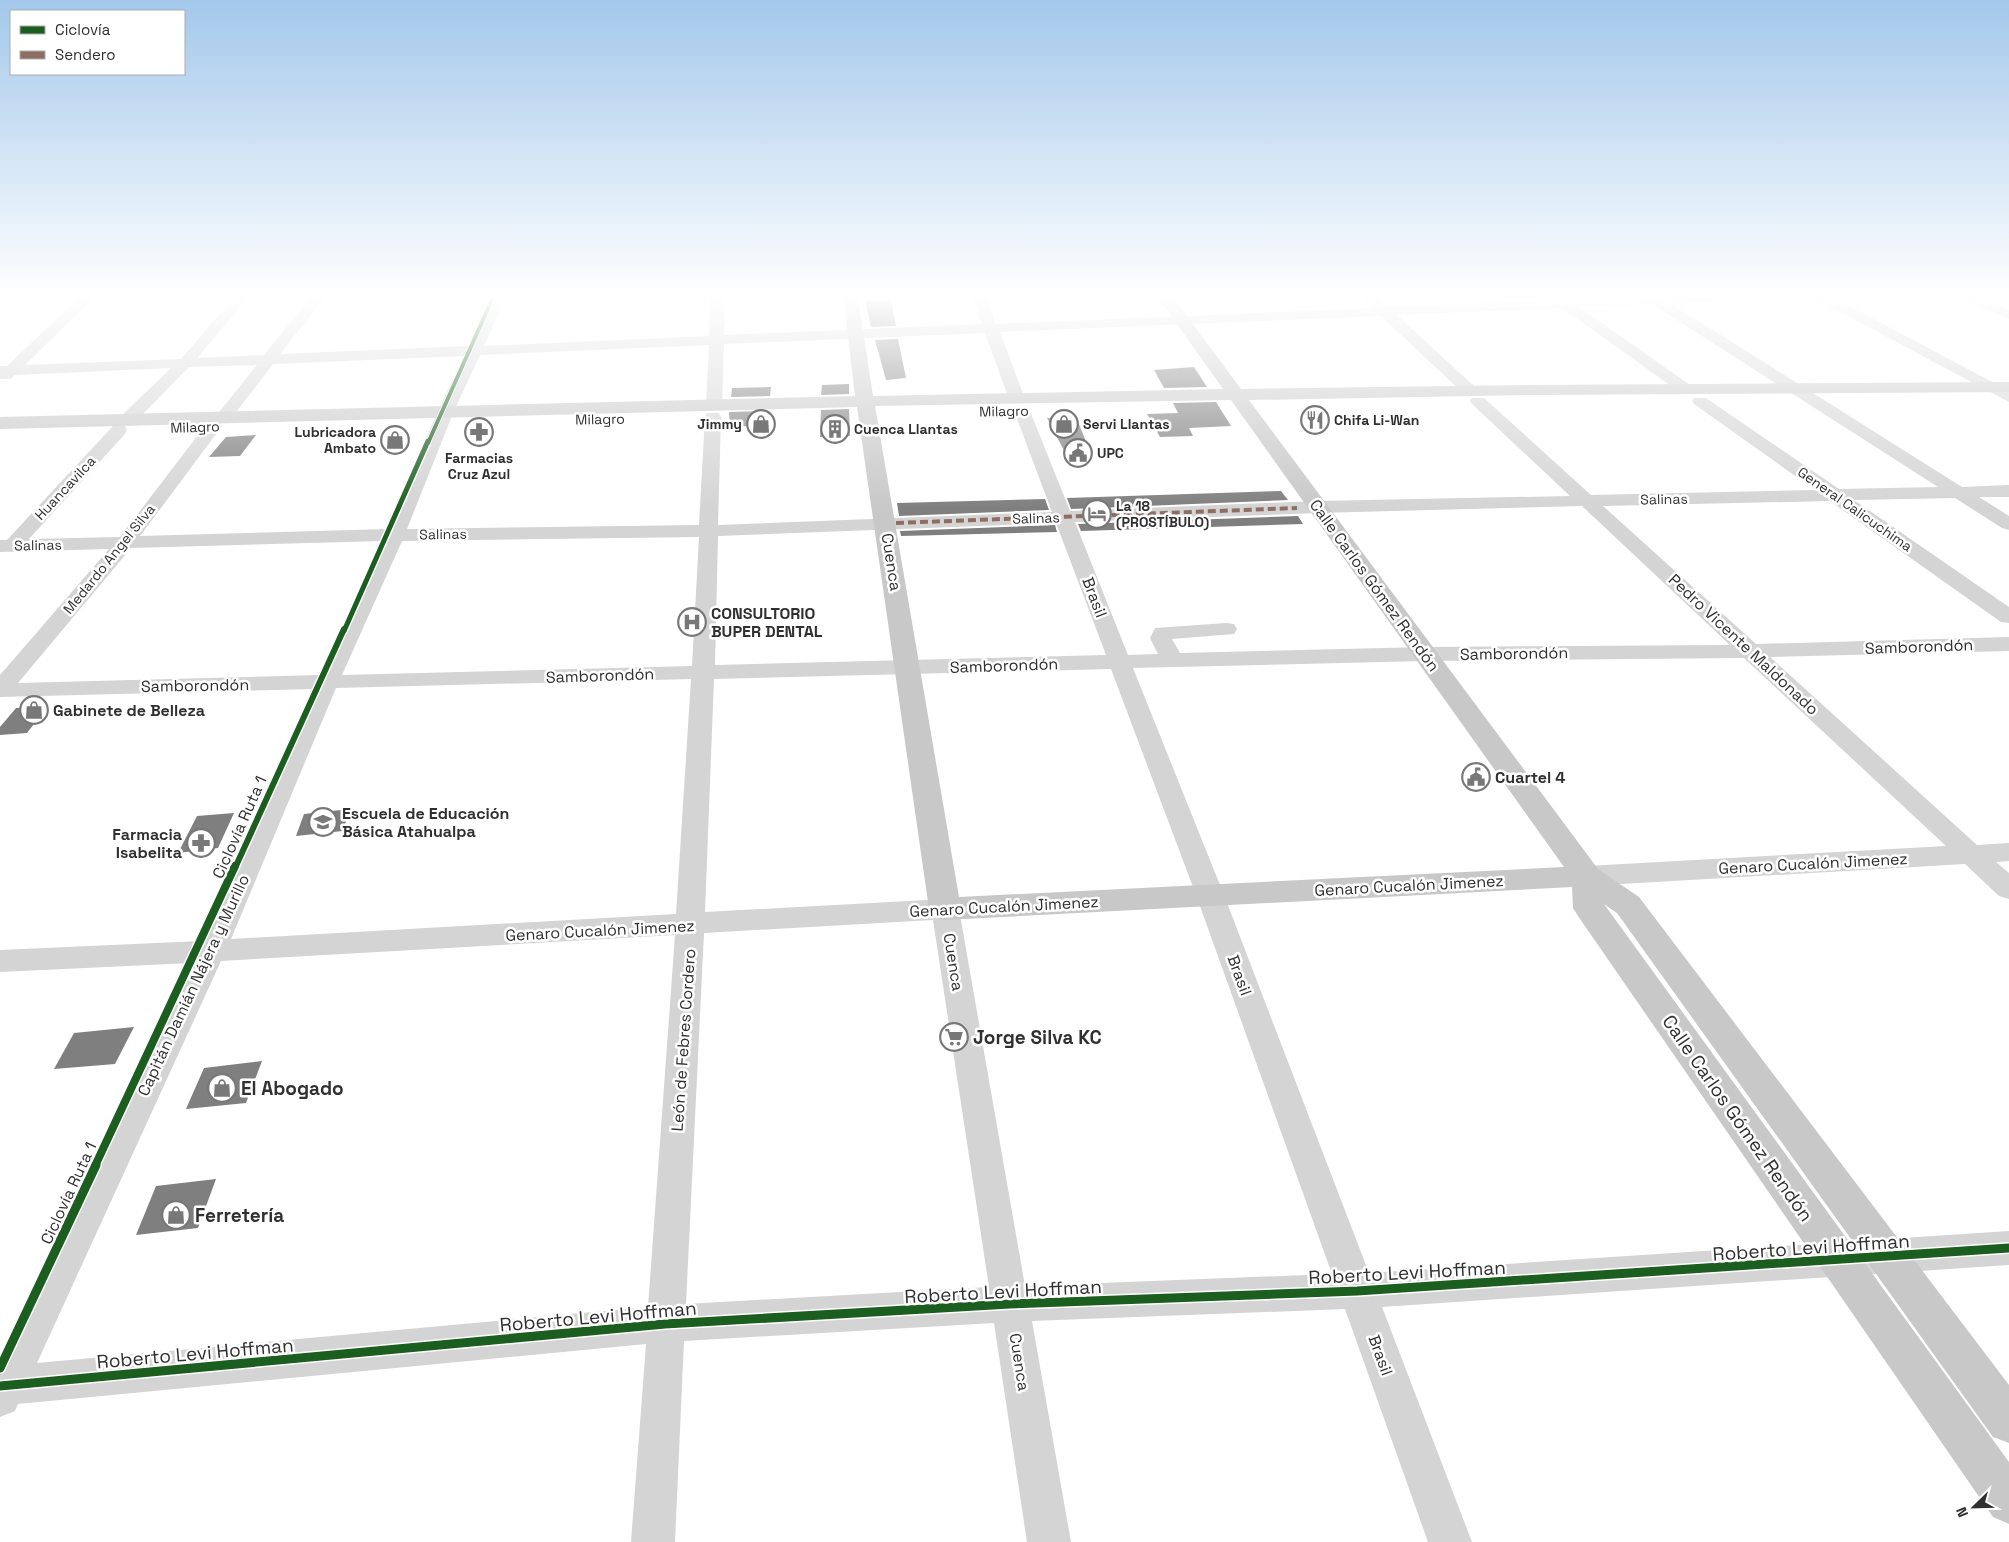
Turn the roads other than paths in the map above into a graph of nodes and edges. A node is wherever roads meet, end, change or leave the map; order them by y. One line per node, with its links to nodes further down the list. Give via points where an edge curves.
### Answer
1 (14, 365): 14 (street)
2 (140, 365): 14 (street)
3 (182, 365): 29 (street, Huancavilca)
4 (263, 365): 27 (street, Medardo Angel Silva)
5 (468, 365): 26 (street, Capitán Damián Nájera y Murillo)
6 (715, 365): 25 (street, León de Febres Cordero)
7 (861, 365): 24 (main road, Cuenca)
8 (1005, 365): 23 (street, Brasil)
9 (1214, 365): 21 (main road, Calle Carlos Gómez Rendón)
10 (1441, 365): 19 (street, Pedro Vicente Maldonado)
11 (1650, 365): 18 (street, General Calicuchima)
12 (1758, 365): 17 (street)
13 (1949, 365): 15 (street)
14 (4, 374)
15 (1990, 387): 16 (main road, Milagro); 17 (main road, Milagro); 20 (street)
16 (2009, 387)
17 (1797, 390): 18 (main road, Milagro); 22 (street)
18 (1693, 395): 19 (main road, Milagro); 22 (main road, Milagro); 33 (street, General Calicuchima)
19 (1473, 396): 21 (main road, Milagro); 34 (street, Pedro Vicente Maldonado)
20 (2009, 398): 22 (main road, Milagro)
21 (1240, 400): 23 (main road, Milagro); 35 (main road, Calle Carlos Gómez Rendón)
22 (1813, 400): 32 (street)
23 (1020, 405): 24 (main road, Milagro); 36 (street, Brasil)
24 (867, 408): 25 (main road, Milagro); 37 (main road, Cuenca)
25 (713, 411): 26 (main road, Milagro); 39 (street, León de Febres Cordero)
26 (444, 416): 27 (main road, Milagro); 40 (street, Capitán Damián Nájera y Murillo)
27 (219, 421): 29 (main road, Milagro); 41 (street, Medardo Angel Silva)
28 (0, 424): 29 (main road, Milagro)
29 (123, 425): 30 (main road, Milagro); 42 (street, Huancavilca)
30 (0, 433)
31 (2009, 491): 32 (street, Salinas)
32 (1958, 492): 33 (street, Salinas); 38 (street)
33 (1835, 495): 34 (street, Salinas); 43 (street, General Calicuchima)
34 (1588, 501): 35 (street, Salinas); 46 (street, Pedro Vicente Maldonado)
35 (1318, 507): 36 (street, Salinas); 47 (main road, Calle Carlos Gómez Rendón)
36 (1064, 517): 37 (street, Salinas); 49 (street, Brasil)
37 (891, 524): 39 (street, Salinas); 50 (main road, Cuenca)
38 (2009, 524)
39 (708, 531): 40 (street, Salinas); 51 (street, León de Febres Cordero)
40 (395, 535): 41 (street, Salinas); 52 (street, Capitán Damián Nájera y Murillo)
41 (125, 543): 42 (street, Salinas); 53 (street, Medardo Angel Silva)
42 (6, 546)
43 (2009, 618)
44 (1226, 629): 48 (street, via 1163,633 1161,638)
45 (2009, 644): 46 (street, Samborondón)
46 (1751, 651): 47 (street, Samborondón); 55 (street, Pedro Vicente Maldonado)
47 (1425, 654): 48 (street, Samborondón); 56 (main road, Calle Carlos Gómez Rendón)
48 (1172, 660): 49 (street, Samborondón)
49 (1120, 662): 50 (street, Samborondón); 58 (street, Brasil)
50 (908, 667): 51 (street, Samborondón); 59 (main road, Cuenca)
51 (703, 672): 52 (street, Samborondón); 60 (street, León de Febres Cordero)
52 (327, 682): 53 (street, Samborondón); 61 (street, Capitán Damián Nájera y Murillo)
53 (0, 690)
54 (2009, 852): 55 (street, Genaro Cucalón Jimenez)
55 (1973, 854): 56 (street, Genaro Cucalón Jimenez); 57 (street, Pedro Vicente Maldonado)
56 (1587, 876): 58 (main road, Genaro Cucalón Jimenez); 64 (main road, Calle Carlos Gómez Rendón, via 1628,904); 65 (main road, Calle Carlos Gómez Rendón, via 1589,908)
57 (2009, 889)
58 (1210, 895): 59 (main road, Genaro Cucalón Jimenez); 66 (street, Brasil)
59 (945, 909): 60 (street, Genaro Cucalón Jimenez); 67 (street, Cuenca)
60 (690, 925): 61 (street, Genaro Cucalón Jimenez); 68 (street, León de Febres Cordero)
61 (211, 951): 62 (street, Genaro Cucalón Jimenez); 69 (street, Capitán Damián Nájera y Murillo)
62 (0, 961)
63 (2009, 1248): 64 (street, Roberto Levi Hoffman)
64 (1887, 1257): 65 (street, Roberto Levi Hoffman); 70 (main road, Calle Carlos Gómez Rendón)
65 (1840, 1261): 66 (street, Roberto Levi Hoffman); 71 (main road, Calle Carlos Gómez Rendón)
66 (1358, 1291): 67 (street, Roberto Levi Hoffman); 74 (street, Brasil)
67 (1010, 1304): 68 (street, Roberto Levi Hoffman); 73 (street, Cuenca)
68 (665, 1324): 69 (street, Roberto Levi Hoffman); 72 (street, León de Febres Cordero)
69 (2, 1390)
70 (2009, 1421)
71 (2009, 1501)
72 (653, 1542)
73 (1049, 1542)
74 (1450, 1542)

